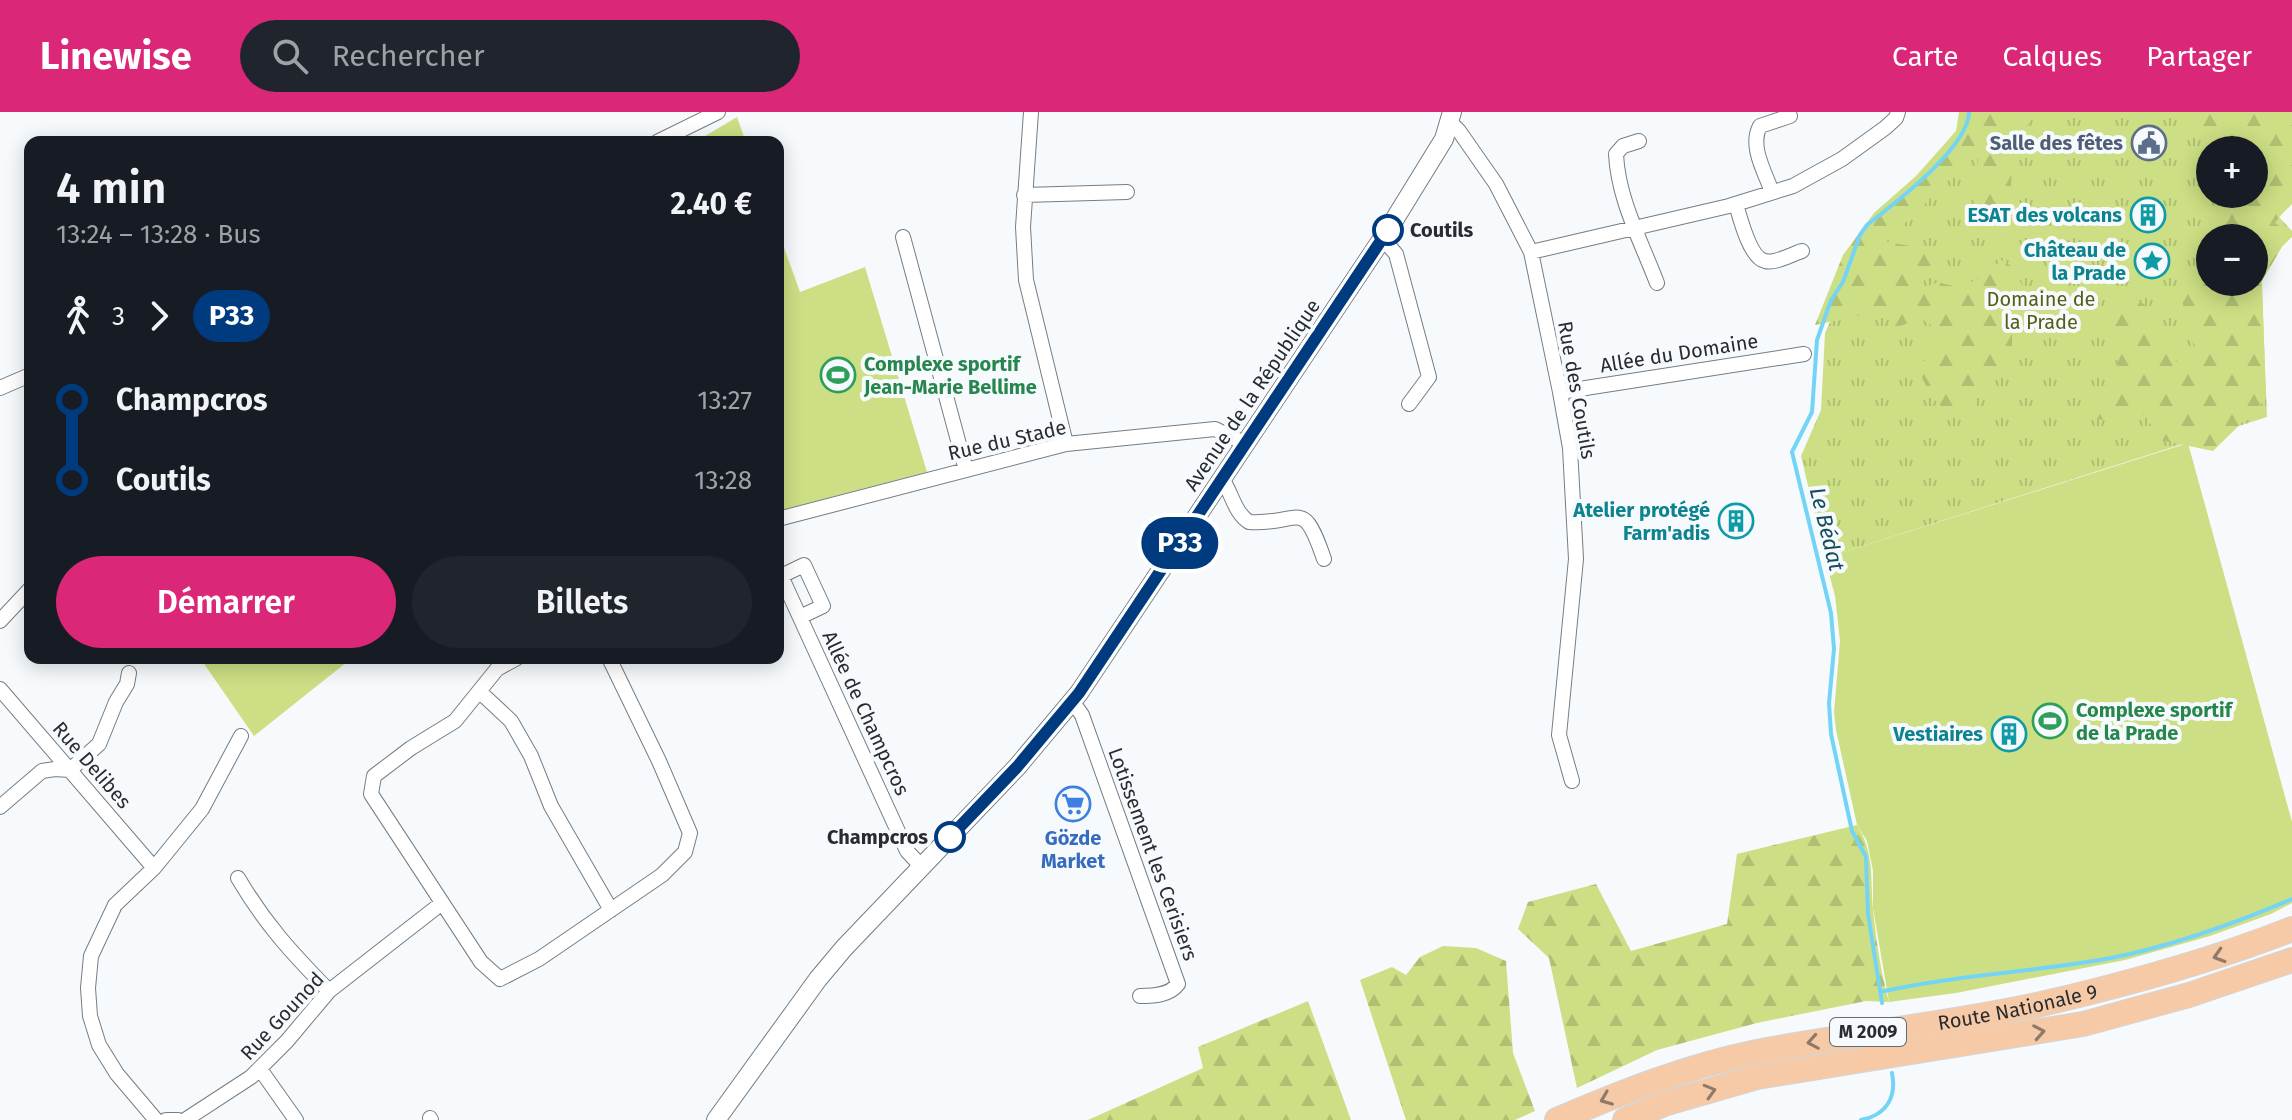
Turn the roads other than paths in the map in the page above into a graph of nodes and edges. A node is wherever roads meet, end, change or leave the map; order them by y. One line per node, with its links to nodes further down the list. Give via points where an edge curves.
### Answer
1 (718, 112): 5 (street)
2 (1031, 112): 11 (street)
3 (1898, 112): 10 (street, via 1842,159 1807,180)
4 (1790, 116): 10 (street, via 1760,126 1755,135)
5 (695, 117): 7 (street)
6 (1451, 117): 15 (street, Avenue de la République, via 1444,139); 17 (street, Rue des Coutils, via 1496,184)
7 (666, 136)
8 (1639, 141): 13 (street, via 1616,154 1622,193)
9 (1127, 192): 11 (street)
10 (1772, 192): 12 (street)
11 (1024, 195): 24 (street, via 1026,280)
12 (1736, 204): 13 (street); 16 (street, via 1751,248 1761,260)
13 (1636, 230): 17 (street); 18 (street)
14 (903, 237): 26 (street)
15 (1382, 238): 23 (street, via 1396,254 1429,377); 25 (street, Avenue de la République)
16 (1802, 251)
17 (1531, 252): 22 (street, Rue des Coutils)
18 (1657, 283)
19 (1804, 354): 22 (street, Allée du Domaine)
20 (24, 378): 21 (street)
21 (0, 388)
22 (1560, 392): 41 (street, Rue des Coutils, via 1570,448 1576,559 1559,735)
23 (1409, 404)
24 (1066, 444): 25 (street, Rue du Stade, via 1215,429); 26 (street, Rue du Stade)
25 (1246, 444): 27 (street, Avenue de la République)
26 (966, 470): 28 (street, Rue du Stade)
27 (1222, 479): 29 (street, via 1238,513 1249,522 1307,519); 38 (street, Avenue de la République)
28 (784, 517)
29 (1324, 559)
30 (24, 595): 32 (street)
31 (800, 617): 43 (street, Allée de Champcros, via 907,851)
32 (0, 621)
33 (506, 664): 37 (street)
34 (612, 664): 47 (street, via 690,833 685,852 662,875)
35 (129, 673): 40 (street, via 99,744)
36 (0, 689): 40 (street, Rue Delibes)
37 (480, 692): 46 (street, via 455,721 374,776 371,794); 47 (street, via 511,721 551,806)
38 (1072, 701): 43 (street, Avenue de la République); 51 (street, Lotissement les Cerisiers, via 1082,715 1178,984 1156,996)
39 (241, 736): 44 (street, via 202,809)
40 (70, 770): 42 (street, via 42,771); 44 (street, Rue Delibes)
41 (1572, 781)
42 (0, 807)
43 (921, 866): 58 (street, Avenue de la République, via 818,979)
44 (154, 868): 53 (street, via 115,905 91,956 88,988 99,1045)
45 (238, 878): 50 (street, via 258,913)
46 (442, 903): 47 (street, via 481,962 500,979); 50 (street, Rue Gounod)
47 (611, 910)
48 (2292, 929): 59 (highway, Route Nationale 9 / M 2009, one-way to 59, via 2154,976 2037,1005 1708,1064)
49 (2292, 960): 60 (highway, Route Nationale 9 / M 2009, one-way to 49, via 1757,1077 2083,1024)
50 (329, 991): 52 (street, Rue Gounod)
51 (1140, 996)
52 (260, 1069): 56 (street, Rue Gounod); 57 (street)
53 (156, 1120)
54 (166, 1120): 55 (street)
55 (178, 1120)
56 (185, 1120)
57 (296, 1120)
58 (714, 1120)
59 (1557, 1120)
60 (1625, 1120)

